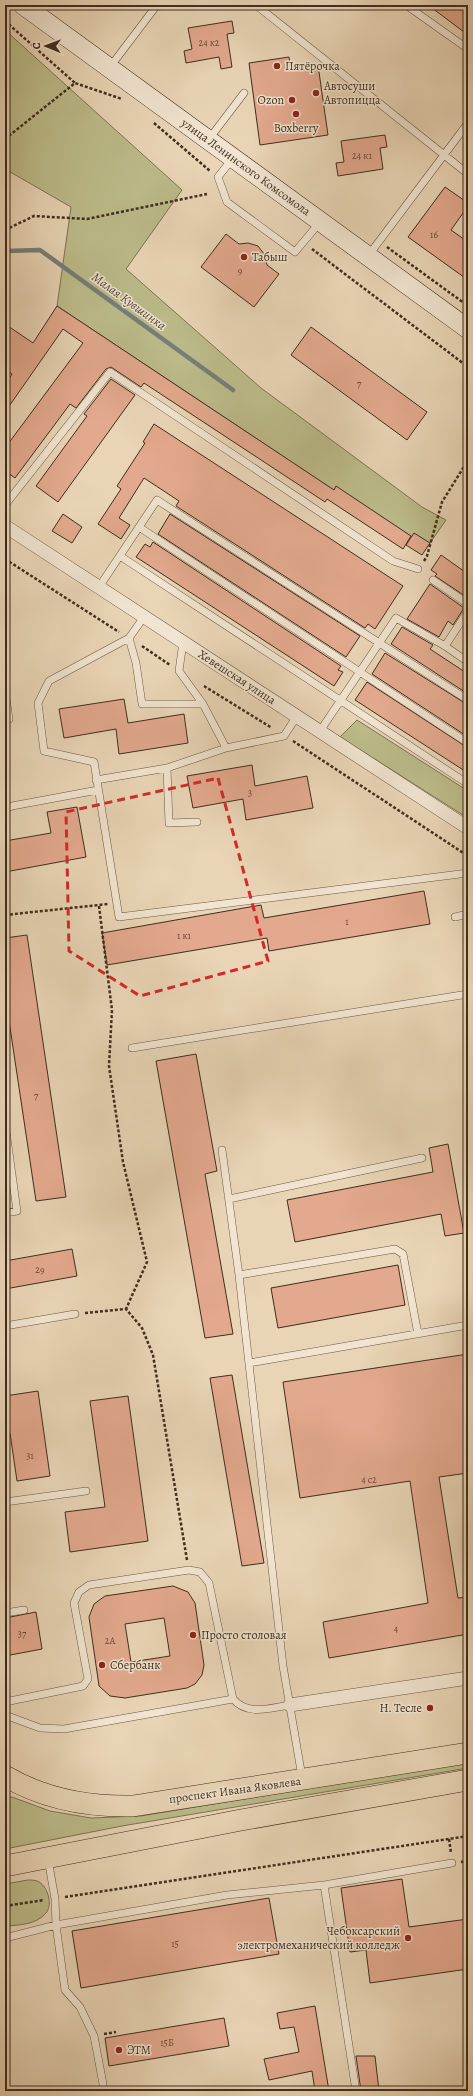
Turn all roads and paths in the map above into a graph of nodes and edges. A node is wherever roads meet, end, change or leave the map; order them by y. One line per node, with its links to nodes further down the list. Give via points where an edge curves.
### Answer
1 (23, 5): 7 (main road, улица Ленинского Комсомола)
2 (157, 5): 7 (lane)
3 (256, 5): 15 (lane)
4 (406, 5): 6 (lane)
5 (5, 21): 8 (path)
6 (468, 49)
7 (109, 68): 14 (main road, улица Ленинского Комсомола)
8 (75, 83): 10 (path); 13 (path)
9 (244, 93): 14 (lane)
10 (126, 100)
11 (149, 119): 18 (path)
12 (468, 123): 15 (lane)
13 (5, 139)
14 (208, 139): 16 (main road, улица Ленинского Комсомола)
15 (445, 155): 17 (lane); 23 (lane)
16 (233, 158): 18 (lane); 20 (main road, улица Ленинского Комсомола)
17 (468, 174)
18 (218, 178): 22 (lane, via 227,202 295,252)
19 (207, 194): 21 (path, via 86,219 34,216)
20 (321, 221): 22 (lane); 23 (main road, улица Ленинского Комсомола)
21 (5, 230)
22 (303, 242): 25 (path)
23 (368, 256): 24 (main road, улица Ленинского Комсомола)
24 (468, 329)
25 (468, 367)
26 (468, 460): 32 (path, via 442,502 427,556)
27 (5, 505): 32 (lane, via 110,372 393,561)
28 (5, 526): 34 (street, Хевешская улица)
29 (140, 528): 30 (lane); 40 (lane, via 157,500); 44 (lane)
30 (120, 556): 34 (lane); 46 (lane)
31 (5, 559): 38 (path)
32 (418, 569)
33 (433, 580): 35 (lane)
34 (99, 587): 37 (street, Хевешская улица)
35 (468, 604)
36 (468, 611): 41 (lane)
37 (144, 617): 38 (lane); 39 (street, Хевешская улица)
38 (130, 638): 43 (path); 48 (lane, via 142,704); 56 (lane, via 49,681 38,703 44,751 94,762)
39 (183, 642): 43 (lane); 49 (street, Хевешская улица)
40 (379, 643): 41 (lane, via 396,618); 44 (lane); 47 (lane)
41 (445, 646): 42 (lane)
42 (468, 662)
43 (179, 671): 48 (lane); 52 (path)
44 (359, 672): 46 (lane); 53 (lane)
45 (5, 691): 50 (lane)
46 (341, 699): 51 (lane); 57 (lane)
47 (468, 700)
48 (203, 704): 54 (lane)
49 (297, 716): 51 (street, Хевешская улица); 52 (lane)
50 (9, 719)
51 (320, 731): 61 (street, Хевешская улица)
52 (284, 736): 54 (lane); 62 (path)
53 (468, 743)
54 (226, 748): 55 (lane)
55 (167, 768): 56 (lane); 60 (lane, via 169,823)
56 (96, 780): 58 (lane)
57 (468, 784)
58 (98, 790): 59 (lane); 64 (lane)
59 (5, 809)
60 (197, 822)
61 (468, 828)
62 (468, 856)
63 (468, 873): 64 (lane, via 118,917)
64 (116, 902): 65 (path)
65 (99, 906): 67 (path); 77 (path, via 112,1010 109,1066 123,1162 147,1262)
66 (468, 914): 68 (lane)
67 (5, 915)
68 (455, 917)
69 (468, 994): 70 (lane)
70 (132, 1048)
71 (5, 1124): 75 (lane, via 17,1211)
72 (222, 1150): 74 (lane)
73 (422, 1158): 74 (lane)
74 (229, 1200): 76 (lane)
75 (5, 1213)
76 (240, 1275): 81 (lane, via 395,1249 403,1254); 82 (lane)
77 (126, 1309): 78 (path); 85 (path, via 142,1328 153,1355)
78 (75, 1314): 80 (lane)
79 (468, 1325): 81 (lane)
80 (5, 1326)
81 (418, 1334): 82 (lane)
82 (249, 1363): 91 (lane, via 283,1666)
83 (86, 1491): 84 (lane)
84 (5, 1502)
85 (189, 1570): 89 (lane, via 200,1572 209,1583); 90 (lane, via 89,1585 79,1592 74,1603 88,1679 83,1686)
86 (24, 1610): 87 (lane)
87 (5, 1612)
88 (468, 1678): 91 (street)
89 (233, 1699): 91 (lane, via 240,1707 251,1710); 92 (lane, via 64,1729 40,1728)
90 (5, 1702)
91 (290, 1705): 95 (lane)
92 (5, 1715)
93 (468, 1753): 95 (main road, проспект Ивана Яковлева)
94 (5, 1776): 95 (main road, проспект Ивана Яковлева, via 35,1791 105,1806 133,1806)
95 (302, 1780)
96 (468, 1780): 98 (main road, via 241,1820)
97 (468, 1836): 102 (path)
98 (48, 1859): 100 (main road); 105 (lane, via 55,1899)
99 (452, 1863): 101 (lane)
100 (5, 1866)
101 (324, 1885): 105 (lane, via 227,1895); 108 (lane)
102 (61, 1898)
103 (49, 1899): 104 (path)
104 (5, 1906)
105 (56, 1925): 106 (lane); 107 (lane, via 65,1990 80,2007 94,2036)
106 (5, 1938)
107 (103, 2084)
108 (356, 2091)

